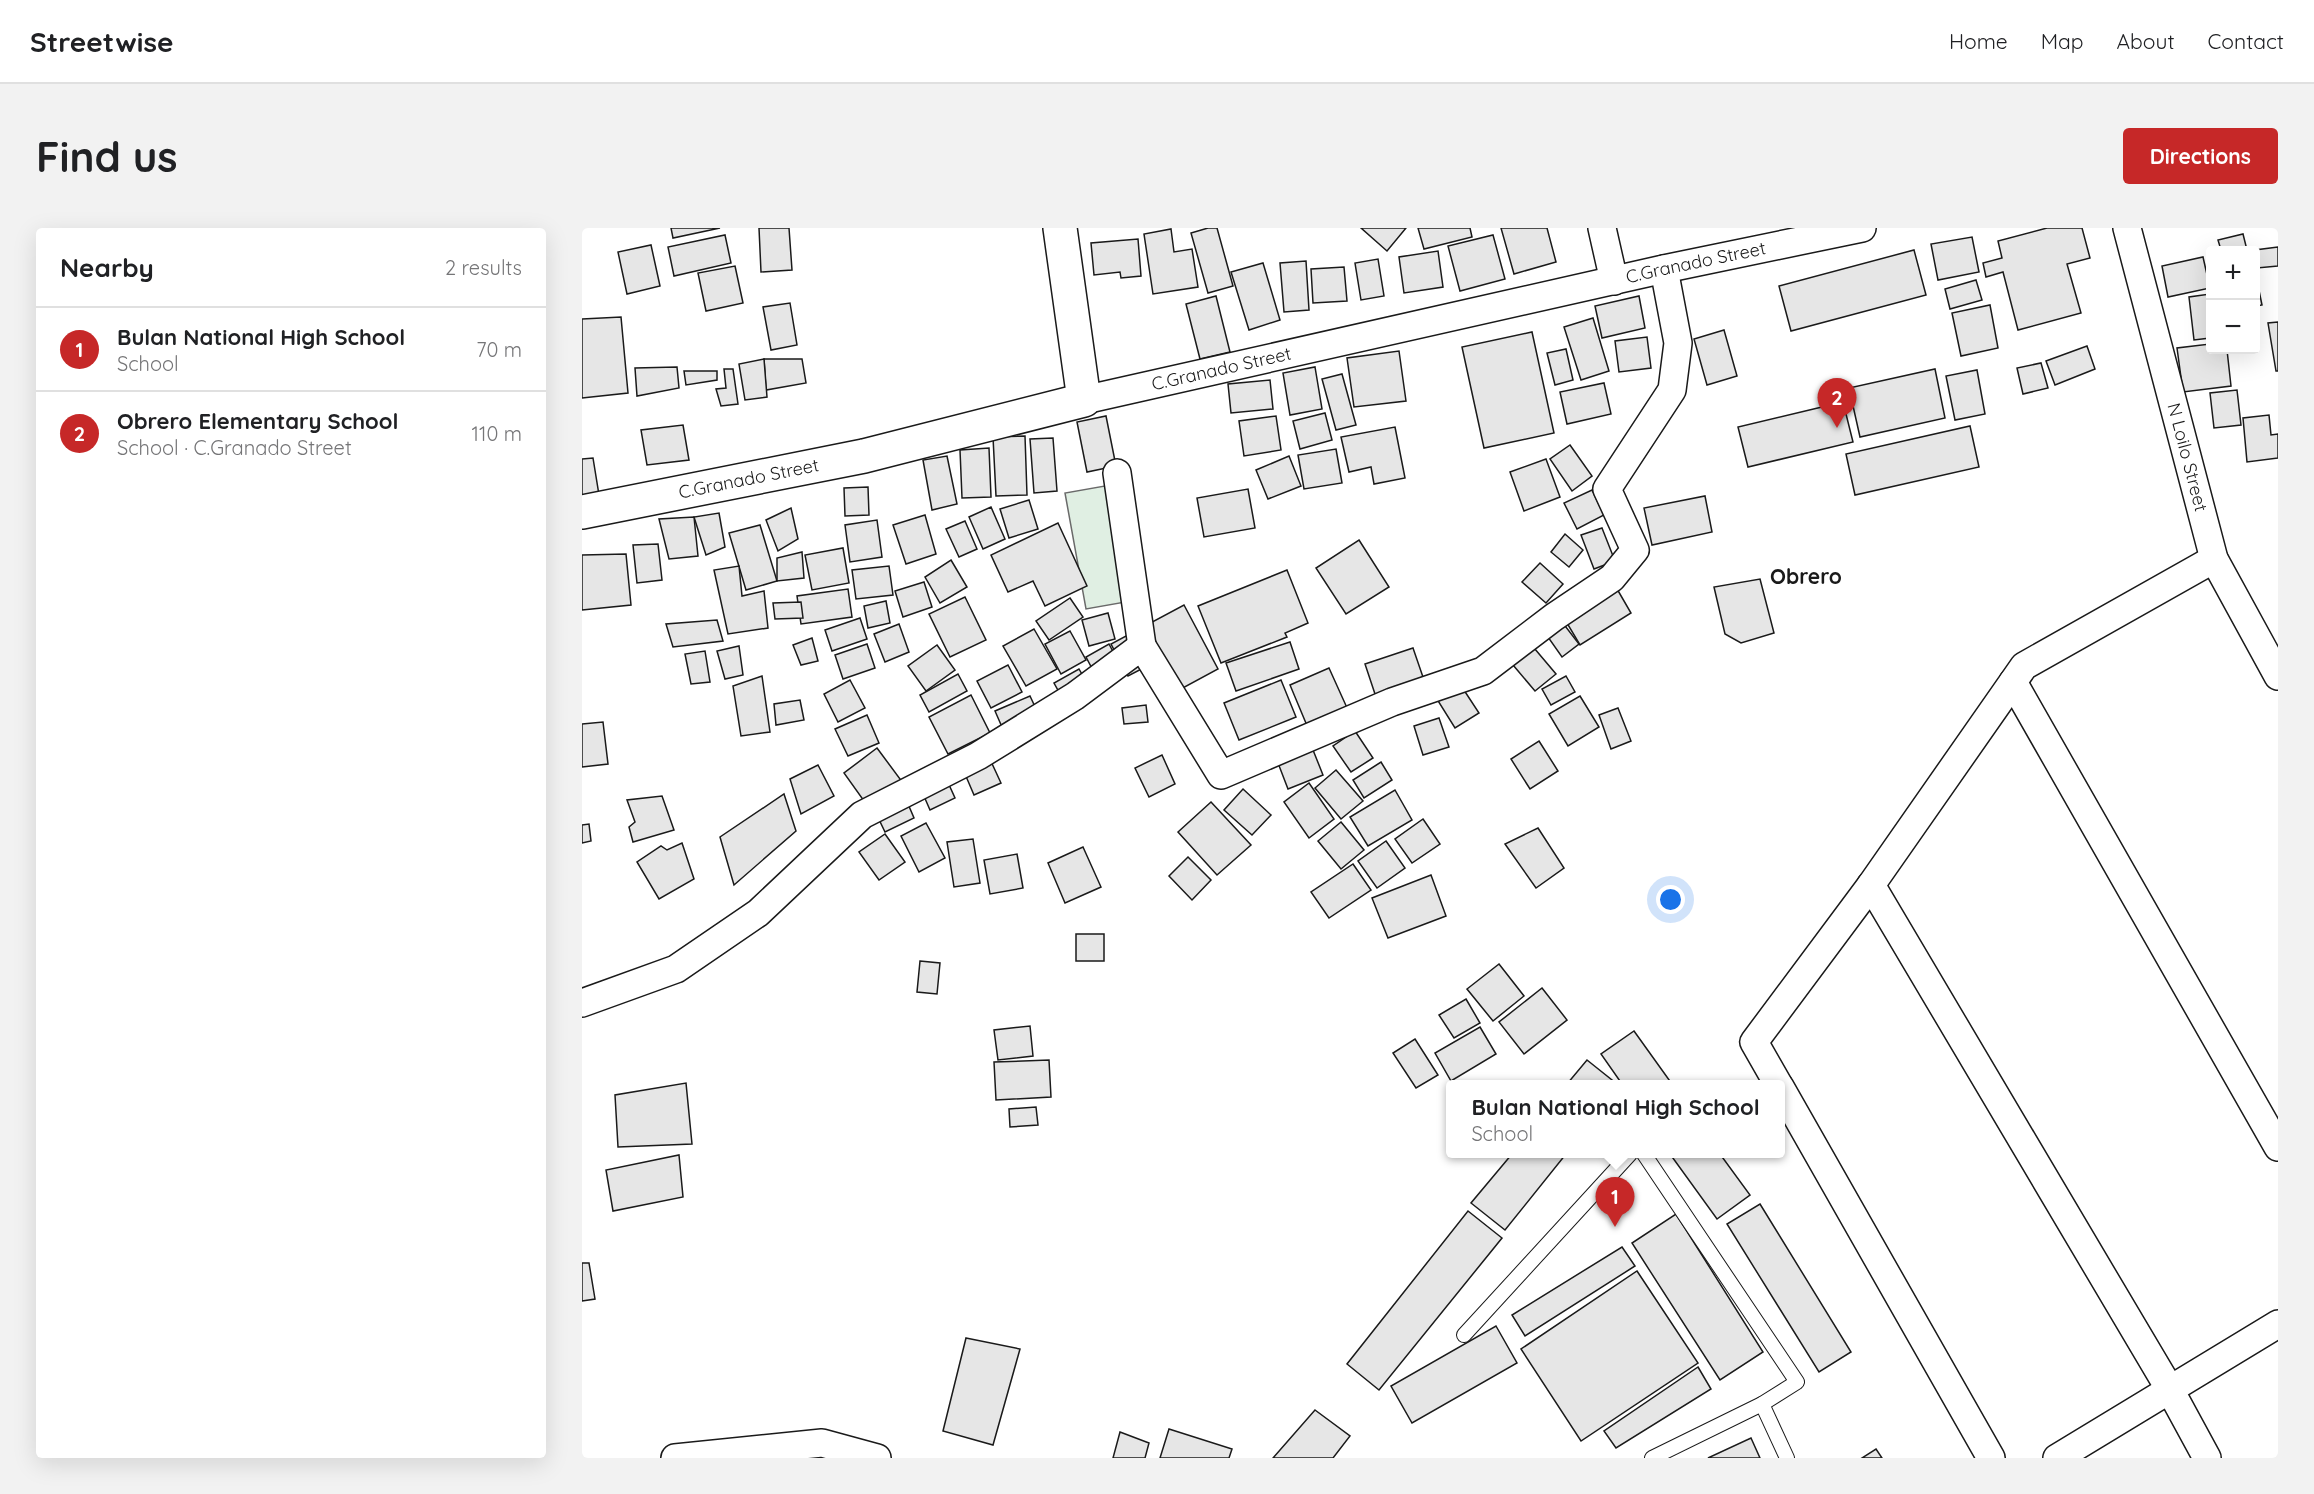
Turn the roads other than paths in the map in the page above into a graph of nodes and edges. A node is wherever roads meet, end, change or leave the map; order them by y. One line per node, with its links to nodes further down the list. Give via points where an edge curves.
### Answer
1 (1060, 228): 7 (street)
2 (1602, 228): 6 (street)
3 (1862, 228): 5 (street, C.Granado Street)
4 (2127, 228): 10 (street, N Loilo Street)
5 (1664, 269): 6 (street, C.Granado Street); 12 (street, via 1678,343 1672,390 1607,489 1635,550 1612,578 1483,671 1392,702 1221,776)
6 (1614, 281): 7 (street, C.Granado Street)
7 (1084, 400): 9 (street, C.Granado Street, via 864,456)
8 (1117, 472): 12 (street)
9 (582, 512)
10 (2214, 559): 11 (street, N Loilo Street); 14 (street, via 2024,666)
11 (2270, 641): 13 (street, N Loilo Street)
12 (1142, 646): 16 (street, via 1075,696 978,756 862,815 758,913 676,969)
13 (2278, 676)
14 (2013, 682): 15 (street); 19 (street)
15 (1871, 885): 17 (street, via 1754,1042); 24 (street)
16 (582, 1003)
17 (1776, 1080)
18 (1785, 1097): 30 (street)
19 (2278, 1147)
20 (1626, 1158): 23 (lane)
21 (1647, 1158): 25 (lane, via 1797,1382)
22 (2278, 1324): 24 (street)
23 (1464, 1335)
24 (2169, 1388): 31 (street); 32 (street)
25 (1762, 1404): 28 (lane); 29 (lane)
26 (675, 1458): 27 (street, via 822,1443)
27 (877, 1458)
28 (1652, 1458)
29 (1787, 1458)
30 (1991, 1458)
31 (2057, 1458)
32 (2207, 1458)

